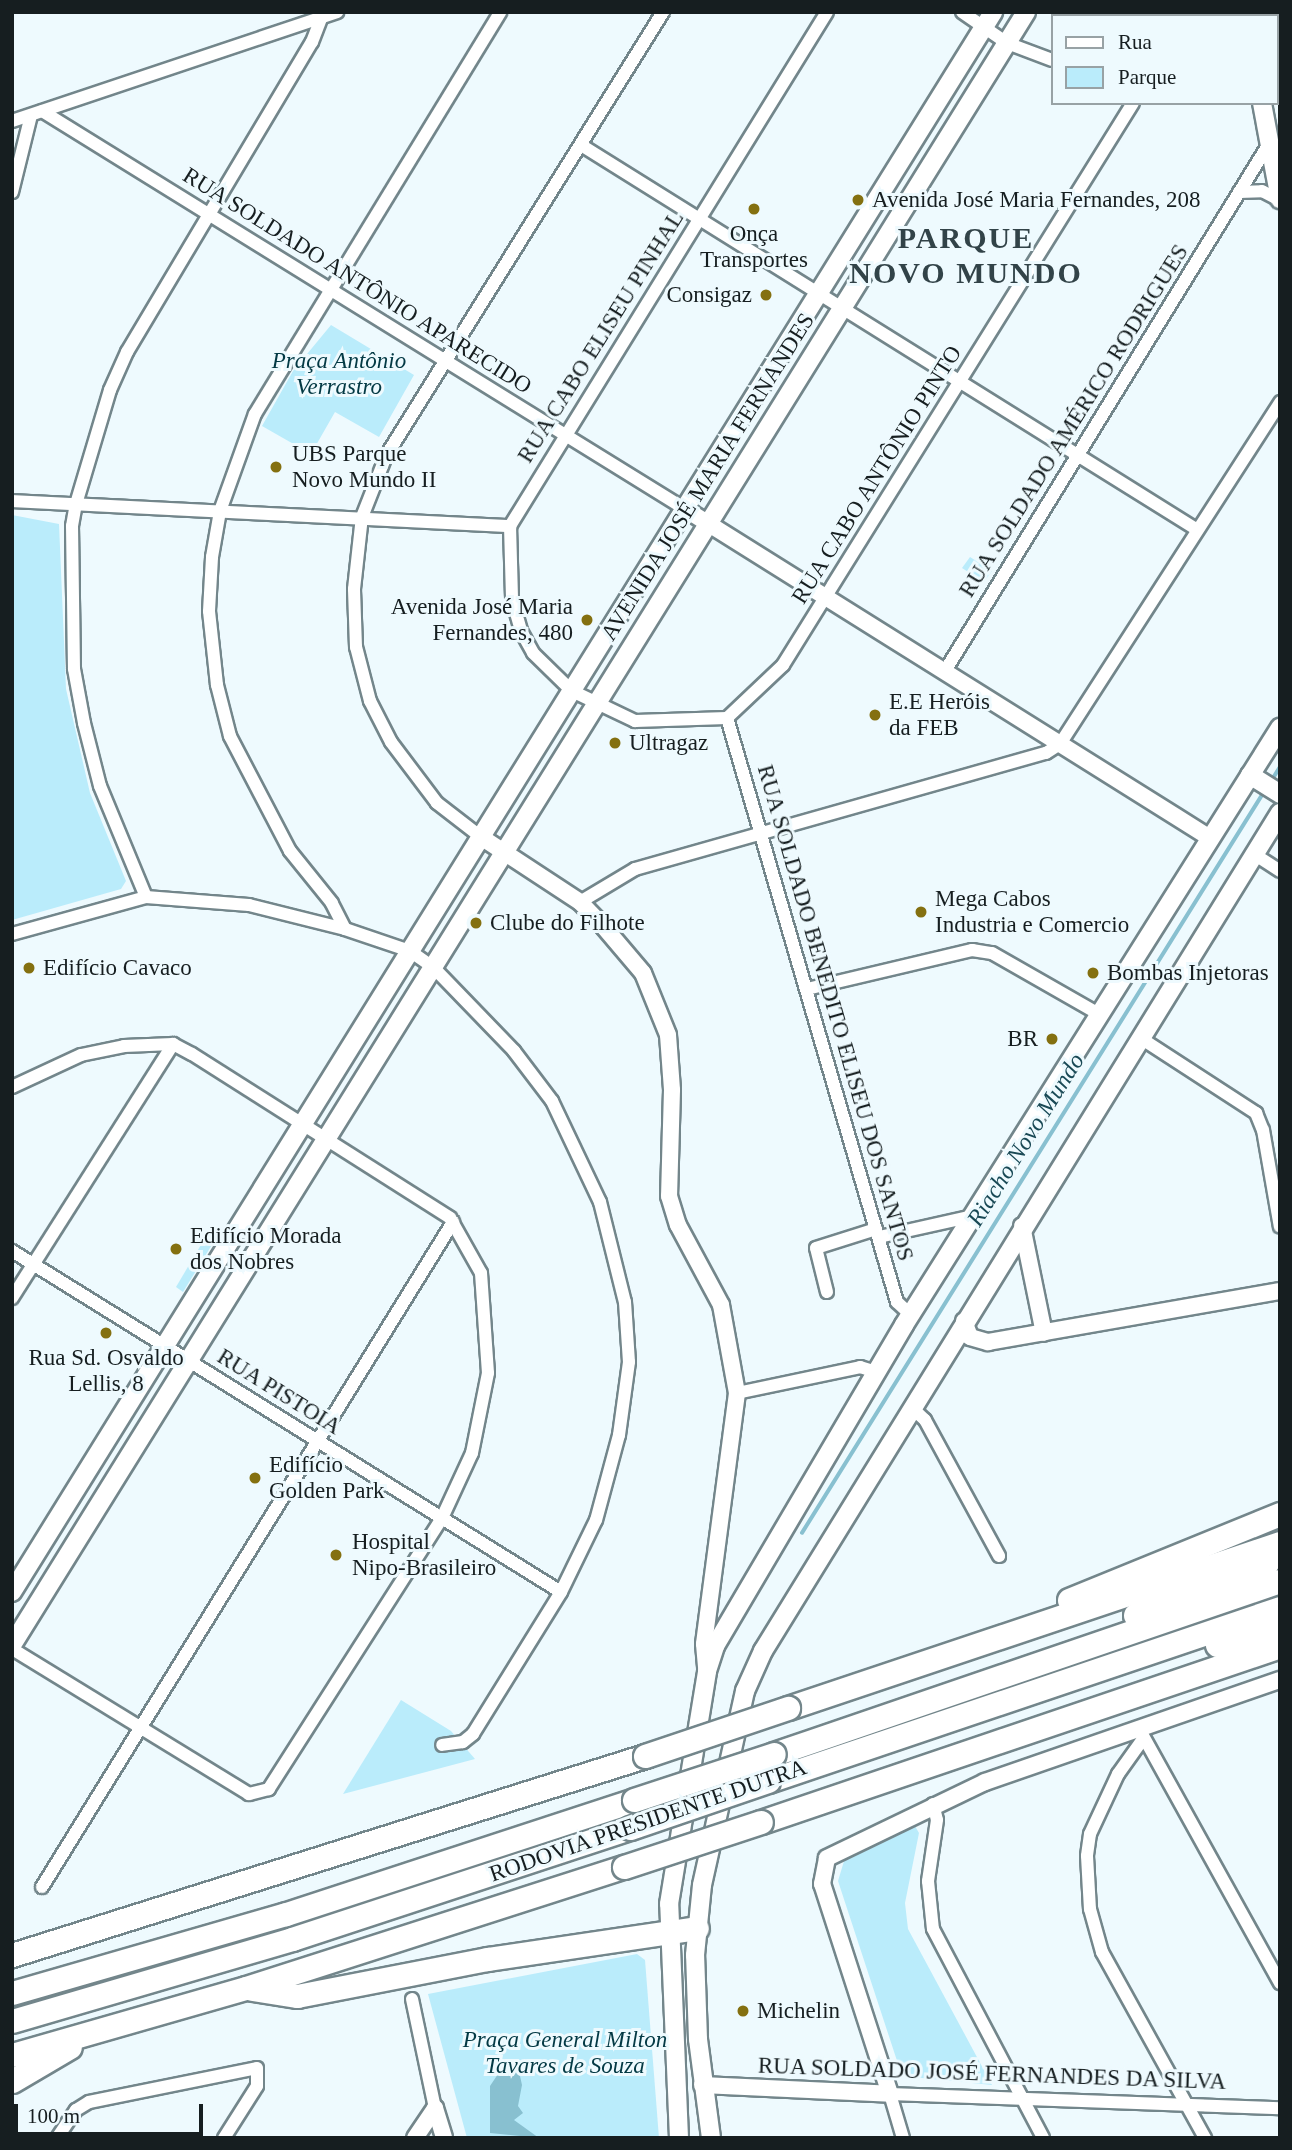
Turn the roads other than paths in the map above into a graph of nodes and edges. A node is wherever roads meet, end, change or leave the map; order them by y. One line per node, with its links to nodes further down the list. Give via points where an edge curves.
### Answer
1 (337, 12): 8 (street)
2 (500, 12): 23 (street)
3 (663, 12): 17 (street)
4 (827, 12): 22 (street, RUA CABO ELISEU PINHAL)
5 (962, 12): 9 (street)
6 (993, 12): 9 (main road, AVENIDA JOSÉ MARIA FERNANDES)
7 (1026, 12): 10 (main road, AVENIDA JOSÉ MARIA FERNANDES)
8 (320, 15): 14 (street); 21 (street, via 312,42)
9 (983, 29): 10 (street); 24 (main road, AVENIDA JOSÉ MARIA FERNANDES)
10 (1007, 43): 11 (street); 25 (main road, AVENIDA JOSÉ MARIA FERNANDES)
11 (1050, 59)
12 (1132, 105): 27 (street, RUA CABO ANTÔNIO PINTO)
13 (1262, 105): 16 (main road)
14 (36, 113): 15 (street); 18 (street); 21 (street, RUA SOLDADO ANTÔNIO APARECIDO)
15 (12, 121)
16 (1270, 142): 19 (street, RUA SOLDADO AMÉRICO RODRIGUES); 20 (main road)
17 (580, 145): 22 (street); 26 (street)
18 (12, 192)
19 (1239, 192): 20 (street, via 1262,191); 30 (street, RUA SOLDADO AMÉRICO RODRIGUES)
20 (1280, 199)
21 (210, 215): 23 (street, RUA SOLDADO ANTÔNIO APARECIDO); 32 (street, via 156,299 110,390)
22 (698, 219): 24 (street); 29 (street, RUA CABO ELISEU PINHAL)
23 (328, 288): 26 (street, RUA SOLDADO ANTÔNIO APARECIDO); 34 (street, via 255,414)
24 (818, 293): 25 (street); 33 (main road, AVENIDA JOSÉ MARIA FERNANDES)
25 (842, 308): 27 (street); 36 (main road, AVENIDA JOSÉ MARIA FERNANDES)
26 (446, 361): 29 (street, RUA SOLDADO ANTÔNIO APARECIDO); 35 (street, via 386,456)
27 (959, 381): 30 (street); 39 (street, RUA CABO ANTÔNIO PINTO)
28 (1280, 402): 38 (street)
29 (565, 434): 33 (street, RUA SOLDADO ANTÔNIO APARECIDO); 37 (street, RUA CABO ELISEU PINHAL)
30 (1078, 455): 38 (street); 40 (street, RUA SOLDADO AMÉRICO RODRIGUES)
31 (12, 501): 32 (street)
32 (76, 504): 34 (street); 55 (street, via 72,526 74,669 100,786)
33 (685, 509): 36 (street); 41 (main road, AVENIDA JOSÉ MARIA FERNANDES)
34 (220, 511): 35 (street); 57 (street, via 209,611 217,685 230,736 290,851 332,903)
35 (362, 517): 37 (street); 50 (street, via 354,589 358,657 370,701 391,742 437,803)
36 (709, 523): 39 (street); 42 (main road, AVENIDA JOSÉ MARIA FERNANDES)
37 (510, 526): 41 (street, via 512,599 521,631 552,677)
38 (1196, 529): 45 (street)
39 (827, 598): 40 (street); 43 (street, RUA CABO ANTÔNIO PINTO, via 783,665)
40 (945, 671): 45 (street)
41 (572, 691): 42 (street); 50 (main road, AVENIDA JOSÉ MARIA FERNANDES)
42 (596, 705): 43 (street, via 635,721); 52 (main road, AVENIDA JOSÉ MARIA FERNANDES)
43 (727, 718): 49 (street, RUA SOLDADO BENEDITO ELISEU DOS SANTOS)
44 (1280, 728): 46 (main road)
45 (1060, 744): 49 (street, via 1046,753); 51 (street)
46 (1253, 778): 47 (main road); 51 (main road)
47 (1280, 794)
48 (1280, 813): 53 (main road)
49 (760, 833): 56 (street, via 635,869); 61 (street, RUA SOLDADO BENEDITO ELISEU DOS SANTOS)
50 (481, 837): 52 (street); 59 (main road, AVENIDA JOSÉ MARIA FERNANDES)
51 (1210, 838): 62 (main road)
52 (504, 852): 56 (street); 60 (main road, AVENIDA JOSÉ MARIA FERNANDES)
53 (1254, 854): 54 (street); 63 (main road)
54 (1280, 870)
55 (146, 897): 57 (street, via 249,905); 58 (street)
56 (580, 902): 84 (street, via 643,973 668,1035 672,1090 669,1196 678,1225 721,1305)
57 (345, 929): 59 (street)
58 (12, 934)
59 (410, 951): 60 (street); 66 (main road, AVENIDA JOSÉ MARIA FERNANDES)
60 (433, 967): 67 (main road, AVENIDA JOSÉ MARIA FERNANDES); 93 (street, via 514,1051 552,1101 600,1202 625,1302 629,1362 611,1475 583,1550)
61 (807, 989): 62 (street, via 972,950 992,953); 72 (street, RUA SOLDADO BENEDITO ELISEU DOS SANTOS)
62 (1099, 1014): 68 (main road)
63 (1139, 1037): 70 (main road); 71 (street, via 1255,1113 1263,1130)
64 (173, 1044): 65 (street, via 81,1055); 66 (street); 74 (street)
65 (12, 1087)
66 (303, 1123): 67 (street); 81 (main road, AVENIDA JOSÉ MARIA FERNANDES)
67 (327, 1138): 69 (street); 82 (main road, AVENIDA JOSÉ MARIA FERNANDES)
68 (973, 1216): 72 (street); 78 (main road)
69 (453, 1222): 86 (street); 88 (street, via 481,1273 488,1373 472,1453)
70 (1022, 1226): 79 (main road); 80 (street)
71 (1280, 1227)
72 (877, 1233): 76 (street, via 816,1248); 78 (street, RUA SOLDADO BENEDITO ELISEU DOS SANTOS, via 897,1302)
73 (12, 1251): 74 (street)
74 (33, 1264): 77 (street); 81 (street)
75 (1280, 1291): 80 (street)
76 (827, 1292)
77 (12, 1298)
78 (911, 1315): 83 (main road)
79 (964, 1321): 80 (street, via 970,1337 978,1342); 85 (main road)
80 (1044, 1333)
81 (165, 1346): 82 (street); 92 (main road, AVENIDA JOSÉ MARIA FERNANDES)
82 (189, 1361): 86 (street, RUA PISTOIA); 98 (main road, AVENIDA JOSÉ MARIA FERNANDES)
83 (876, 1373): 84 (street, via 860,1367); 100 (main road, via 715,1646)
84 (737, 1393): 100 (street, via 704,1644)
85 (911, 1407): 90 (street, via 925,1420); 108 (main road, via 762,1651 745,1691 702,1885)
86 (320, 1442): 88 (street, RUA PISTOIA); 103 (street)
87 (1280, 1514): 95 (highway, via 1114,1578 1069,1601)
88 (442, 1518): 93 (street, RUA PISTOIA); 103 (street, via 275,1783 249,1794)
89 (1280, 1544): 95 (highway); 99 (highway, via 1266,1564 1087,1634)
90 (999, 1556)
91 (1280, 1581): 99 (highway, RODOVIA PRESIDENTE DUTRA)
92 (12, 1592)
93 (561, 1592): 105 (street, via 473,1734 463,1742)
94 (1280, 1608): 101 (highway, RODOVIA PRESIDENTE DUTRA)
95 (1043, 1622): 110 (highway, bridge, via 645,1756)
96 (1280, 1626): 101 (highway, via 1108,1677)
97 (1280, 1646): 112 (highway, RODOVIA PRESIDENTE DUTRA, bridge, via 761,1822)
98 (12, 1647): 103 (street)
99 (1066, 1653): 113 (highway, RODOVIA PRESIDENTE DUTRA, bridge, via 286,1914)
100 (707, 1671): 109 (main road)
101 (1078, 1675): 115 (highway, RODOVIA PRESIDENTE DUTRA, bridge, via 292,1939)
102 (1278, 1686): 104 (street)
103 (143, 1729): 107 (street)
104 (1142, 1733): 106 (street); 111 (street); 123 (street, via 1090,1833 1087,1883 1102,1952)
105 (442, 1745)
106 (933, 1804): 121 (street, via 827,1858 822,1884); 122 (street, via 937,1820 928,1881 933,1929)
107 (42, 1887)
108 (697, 1928): 109 (highway); 120 (main road)
109 (667, 1931): 112 (highway, via 297,1996); 116 (main road)
110 (12, 1955)
111 (1280, 1983)
112 (246, 1988): 117 (highway, RODOVIA PRESIDENTE DUTRA)
113 (12, 1993)
114 (412, 1999): 124 (street)
115 (12, 2021)
116 (671, 2026): 120 (main road, via 688,2041 691,2074); 130 (main road)
117 (87, 2036): 118 (highway, RODOVIA PRESIDENTE DUTRA); 119 (highway)
118 (12, 2055)
119 (12, 2081)
120 (702, 2085): 121 (street, RUA SOLDADO JOSÉ FERNANDES DA SILVA); 131 (main road)
121 (890, 2094): 122 (street, RUA SOLDADO JOSÉ FERNANDES DA SILVA); 132 (street)
122 (1020, 2098): 123 (street, RUA SOLDADO JOSÉ FERNANDES DA SILVA); 133 (street)
123 (1187, 2106): 125 (street, RUA SOLDADO JOSÉ FERNANDES DA SILVA); 134 (street)
124 (435, 2108): 128 (street); 129 (street)
125 (1280, 2108)
126 (57, 2138): 127 (street, via 75,2110 89,2102 257,2068 261,2076)
127 (224, 2138)
128 (415, 2138)
129 (444, 2138)
130 (679, 2138)
131 (711, 2138)
132 (904, 2138)
133 (1042, 2138)
134 (1205, 2138)

